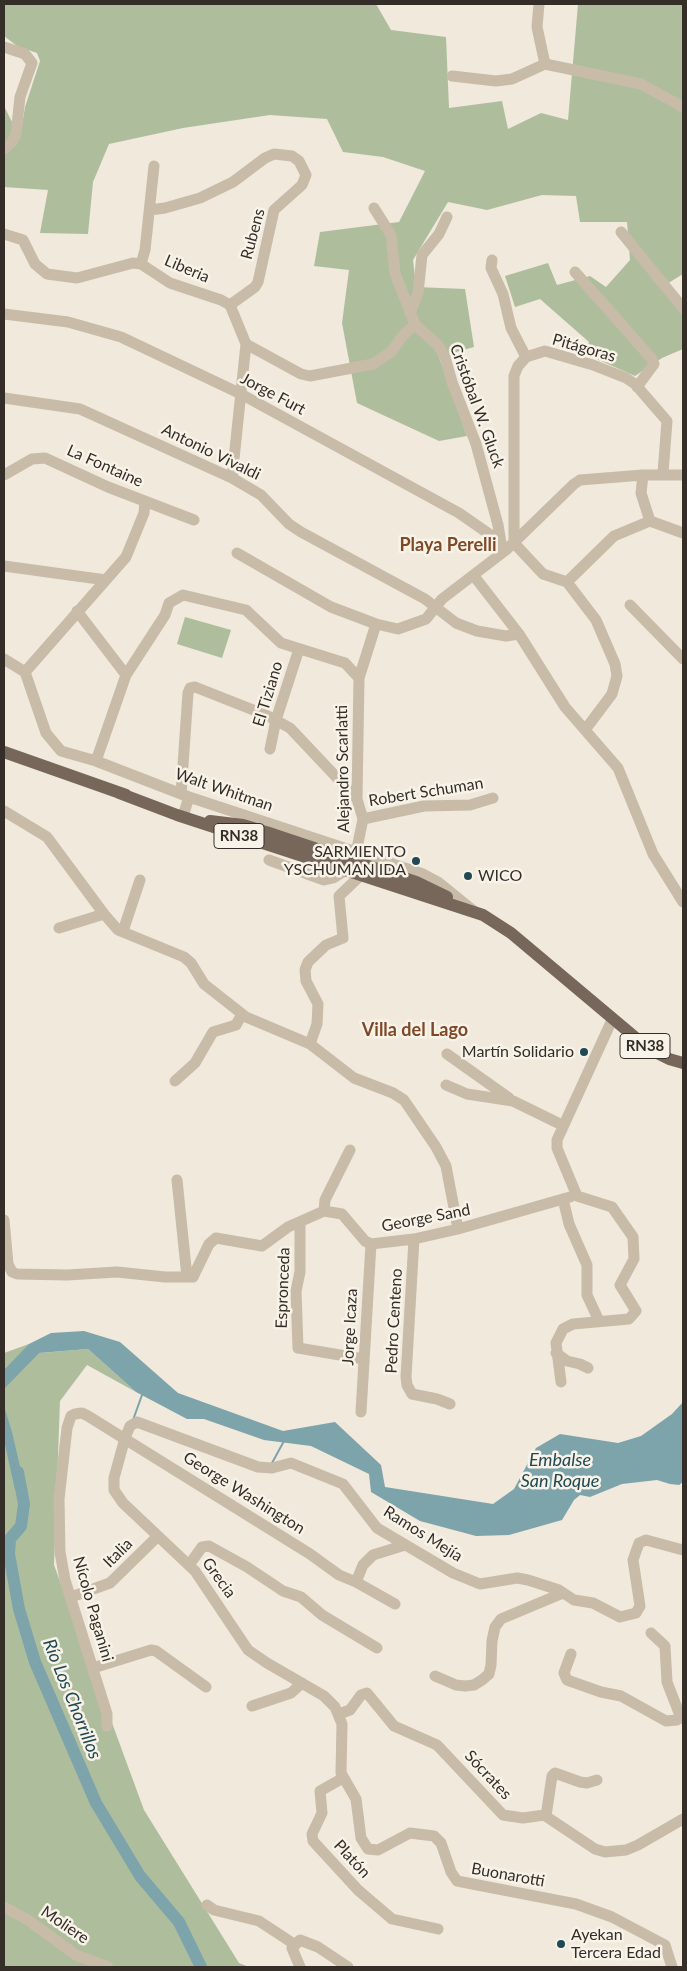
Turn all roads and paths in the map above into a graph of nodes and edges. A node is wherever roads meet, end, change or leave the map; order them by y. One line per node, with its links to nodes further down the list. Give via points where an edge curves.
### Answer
1 (539, 4): 3 (street, via 537,27)
2 (4, 47): 6 (street, via 26,54 32,63 20,97 16,134)
3 (544, 64): 4 (street, via 512,79 496,81); 5 (street, via 642,84)
4 (452, 76)
5 (683, 107)
6 (4, 148)
7 (154, 166): 9 (street)
8 (374, 208): 18 (street, Cristóbal W. Gluck, via 391,235 395,273)
9 (150, 210): 14 (street); 16 (street, Rubens, via 200,198 233,182 274,154 282,153 299,161 305,170 306,180 274,210 258,282)
10 (447, 217): 18 (street, via 439,234 422,255 418,293)
11 (621, 232): 17 (street)
12 (4, 234): 14 (street, Liberia, via 23,240 39,270 64,277 88,277 133,263)
13 (492, 260): 22 (street, via 491,268 503,294 511,328)
14 (141, 264): 16 (street, Liberia, via 170,283)
15 (575, 272): 23 (street, via 652,359 654,364)
16 (230, 305): 21 (street)
17 (683, 308)
18 (410, 312): 20 (street, Cristóbal W. Gluck)
19 (4, 314): 24 (street, Jorge Furt, via 68,322 99,330)
20 (415, 325): 21 (street, via 391,352 374,364 310,376); 35 (street, Cristóbal W. Gluck, via 438,345 445,357)
21 (246, 344): 24 (street)
22 (526, 357): 23 (street, Pitágoras, via 546,351 626,378); 35 (street, via 514,376)
23 (637, 387): 26 (street, Pitágoras, via 667,421)
24 (241, 394): 30 (street); 35 (street, Jorge Furt, via 459,513)
25 (4, 398): 30 (street, Antonio Vivaldi, via 80,409)
26 (663, 473): 27 (street); 29 (street)
27 (643, 474): 33 (street, via 641,493); 35 (street, via 580,480)
28 (4, 475): 31 (street, La Fontaine, via 32,459 46,458)
29 (683, 475)
30 (232, 478): 42 (street, Antonio Vivaldi, via 261,495 301,532)
31 (145, 501): 32 (street, La Fontaine); 39 (street, via 144,513 126,557)
32 (194, 520)
33 (650, 521): 34 (street); 40 (street, via 614,536)
34 (683, 533)
35 (507, 545): 38 (street); 40 (street, via 543,574)
36 (237, 552): 44 (street, via 331,607)
37 (4, 566): 39 (street)
38 (474, 576): 42 (street); 45 (street)
39 (106, 580): 43 (street)
40 (567, 582): 53 (street, via 596,620 613,657 617,676 612,694)
41 (630, 605): 48 (street)
42 (436, 606): 44 (street, via 426,619 398,630); 45 (street, Antonio Vivaldi, via 456,623 476,631 506,636)
43 (77, 611): 49 (street); 50 (street)
44 (376, 624): 51 (street, Alejandro Scarlatti)
45 (519, 634): 53 (street, via 565,707)
46 (299, 649): 50 (street, via 273,638 246,610 190,595 175,598 169,603); 51 (street, via 345,663); 52 (street, El Tiziano)
47 (4, 659): 49 (street)
48 (683, 659)
49 (25, 672): 56 (street, Walt Whitman, via 41,721 52,742 61,751)
50 (126, 675): 56 (street)
51 (359, 678): 60 (street, Alejandro Scarlatti)
52 (276, 720): 54 (street, El Tiziano); 58 (street, Robert Schuman, via 201,688 190,688); 60 (street, Robert Schuman, via 301,738)
53 (585, 730): 68 (street, via 622,774 650,848)
54 (270, 749)
55 (4, 752): 57 (main road, RN38)
56 (96, 761): 58 (street, Walt Whitman)
57 (119, 793): 62 (main road, RN38); 65 (main road, RN38, via 262,843 279,845 342,866 348,866)
58 (185, 796): 62 (street); 65 (street, Walt Whitman)
59 (493, 798): 63 (street, Robert Schuman, via 470,805 424,806)
60 (357, 799): 63 (street, Alejandro Scarlatti)
61 (4, 811): 70 (street, via 48,837)
62 (184, 813): 65 (main road, RN38, via 210,821 243,825)
63 (363, 818): 65 (street, Alejandro Scarlatti)
64 (269, 860): 65 (street, via 324,880 333,878)
65 (352, 861): 66 (main road, via 355,871); 69 (main road, RN38, via 422,884)
66 (361, 876): 69 (main road, RN38); 75 (street, via 339,896 343,938 326,945 308,962 305,970 306,981 318,1004 317,1024)
67 (140, 880): 72 (street)
68 (683, 902)
69 (474, 912): 74 (main road, RN38, via 511,933)
70 (104, 914): 71 (street); 72 (street, via 114,927)
71 (60, 928)
72 (123, 932): 73 (street, via 184,957 204,984)
73 (242, 1014): 75 (street); 78 (street, via 236,1025 213,1032 195,1063)
74 (612, 1020): 77 (main road, RN38, via 658,1055); 81 (street)
75 (310, 1044): 89 (street, via 354,1078 393,1093 408,1104 446,1166)
76 (448, 1054): 80 (street)
77 (683, 1064)
78 (175, 1081)
79 (446, 1085): 80 (street, via 467,1094)
80 (513, 1101): 81 (street)
81 (562, 1125): 84 (street, via 557,1148)
82 (350, 1150): 86 (street, via 325,1200)
83 (177, 1180): 92 (street)
84 (577, 1196): 85 (street, George Sand); 93 (street, via 612,1207 634,1240 634,1259 620,1285 634,1306 635,1314 629,1319)
85 (563, 1199): 89 (street, George Sand); 93 (street, via 569,1224 588,1265 587,1295)
86 (324, 1211): 88 (street); 91 (street, George Sand, via 342,1214)
87 (4, 1220): 92 (street, via 8,1264 12,1272 23,1275 117,1272)
88 (300, 1223): 92 (street, via 288,1227 262,1246 216,1238 196,1274); 95 (street, Espronceda, via 300,1272 296,1291 298,1348)
89 (458, 1229): 90 (street, George Sand)
90 (414, 1239): 91 (street, George Sand); 98 (street, Pedro Centeno, via 407,1385 412,1394)
91 (371, 1244): 95 (street, Jorge Icaza)
92 (187, 1277)
93 (599, 1321): 94 (street, via 567,1326 557,1339)
94 (556, 1353): 96 (street, via 567,1361); 97 (street)
95 (364, 1359): 99 (street, Jorge Icaza)
96 (588, 1368)
97 (561, 1382)
98 (450, 1404)
99 (362, 1412)
100 (75, 1414): 101 (street, George Washington, via 82,1413); 108 (street, Nícolo Paganini, via 68,1422 59,1508 60,1552)
101 (125, 1438): 102 (street, Grecia, via 114,1490); 103 (street, Ramos Mejía, via 130,1426 140,1422 258,1467 294,1464 348,1487 370,1521); 106 (street, George Washington, via 339,1575)
102 (158, 1536): 105 (street, Grecia); 108 (street, Italia, via 110,1583)
103 (405, 1545): 106 (street, via 373,1555 363,1565); 107 (street, Ramos Mejía, via 475,1583 522,1578)
104 (683, 1550): 107 (street, Ramos Mejía, via 646,1540 639,1543 634,1552 633,1566 640,1606 636,1613 620,1616 593,1602 574,1600)
105 (189, 1565): 111 (street, via 202,1547 208,1546 283,1591 301,1597 322,1615); 115 (street, Grecia, via 248,1650)
106 (356, 1582): 109 (street, George Washington)
107 (563, 1593): 114 (street, via 501,1619 495,1627 491,1665 482,1680 465,1686)
108 (71, 1597): 113 (street, Nícolo Paganini)
109 (396, 1604)
110 (651, 1633): 119 (street, via 665,1646 666,1677)
111 (378, 1648)
112 (571, 1654): 119 (street, via 564,1673 567,1680 621,1696 666,1720)
113 (93, 1668): 116 (street, via 151,1650); 120 (street, Nícolo Paganini, via 107,1714)
114 (435, 1676)
115 (302, 1683): 117 (street, via 291,1693); 118 (street, Grecia, via 330,1701)
116 (206, 1687)
117 (252, 1706)
118 (339, 1714): 121 (street, Buonarotti); 123 (street, Sócrates, via 350,1710 364,1692 369,1694 394,1726 436,1745 503,1815 523,1818)
119 (682, 1717)
120 (107, 1726)
121 (343, 1778): 127 (street, Platón, via 320,1791 322,1813 312,1834 313,1841 358,1890 392,1919); 132 (street, Buonarotti, via 356,1799 361,1838 368,1849 378,1850 410,1833 434,1836 441,1843 457,1881 576,1904 612,1917 665,1945)
122 (597, 1780): 123 (street, via 580,1782 555,1773)
123 (546, 1816): 124 (street, via 587,1845 605,1852 638,1846)
124 (683, 1820)
125 (207, 1905): 128 (street, via 214,1910 259,1921)
126 (4, 1907): 129 (street, Moliere, via 76,1955)
127 (438, 1929)
128 (294, 1944): 130 (street, via 292,1948); 131 (street, via 305,1941)
129 (108, 1967)
130 (300, 1967)
131 (348, 1967)
132 (672, 1967)

